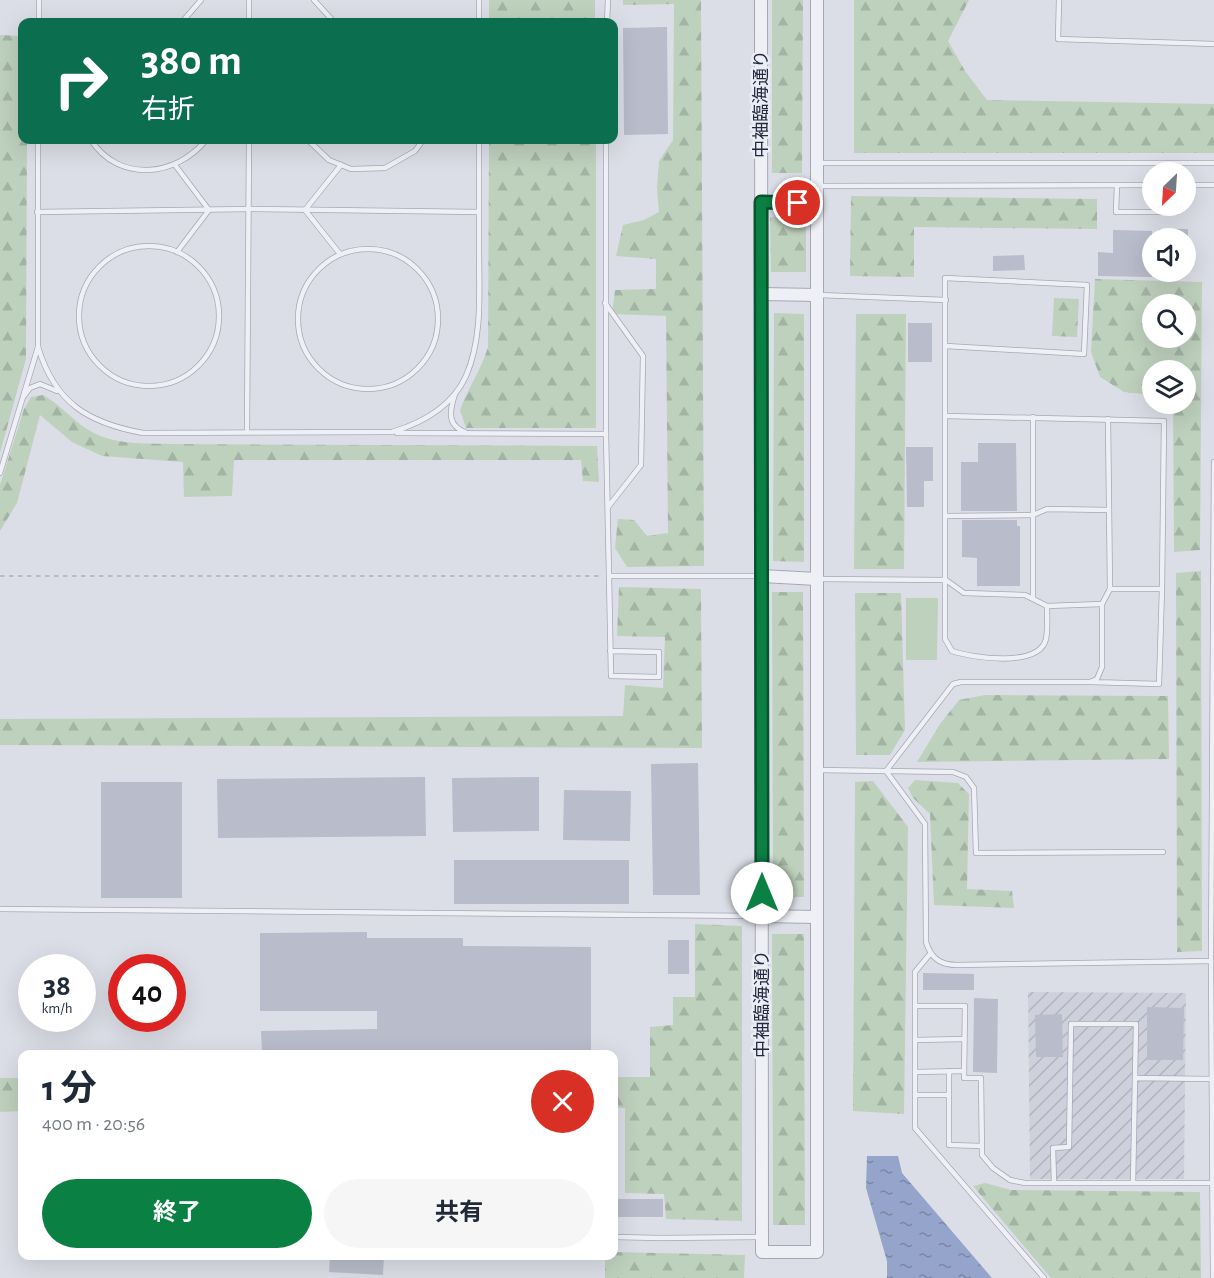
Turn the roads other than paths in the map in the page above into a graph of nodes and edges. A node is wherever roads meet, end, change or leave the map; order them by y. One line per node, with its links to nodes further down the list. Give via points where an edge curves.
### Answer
1 (39, 0): 10 (lane)
2 (201, 0): 11 (lane)
3 (249, 0): 12 (lane)
4 (314, 0): 13 (lane)
5 (479, 0): 14 (lane)
6 (608, 0): 15 (lane)
7 (761, 0): 34 (street, 中袖臨海通り)
8 (817, 0): 25 (street)
9 (1059, 0): 16 (lane, via 1058,39)
10 (39, 18)
11 (185, 18)
12 (249, 18)
13 (330, 18)
14 (479, 18)
15 (607, 18)
16 (1214, 44)
17 (38, 144): 39 (lane)
18 (94, 144): 27 (lane, via 107,158 129,168 156,170)
19 (203, 144): 27 (lane)
20 (249, 144): 36 (lane)
21 (312, 144): 28 (lane, via 329,160)
22 (420, 144): 28 (lane, via 384,168 351,169)
23 (479, 144): 40 (lane)
24 (606, 144): 47 (lane)
25 (817, 163): 26 (lane); 33 (street)
26 (1214, 163)
27 (175, 165): 37 (lane)
28 (341, 165): 38 (lane)
29 (1117, 185): 30 (lane); 33 (lane); 41 (lane, via 1116,212)
30 (1142, 185)
31 (1196, 185): 32 (lane)
32 (1214, 185)
33 (817, 186): 35 (street)
34 (761, 202): 35 (street); 44 (street, 中袖臨海通り)
35 (817, 203): 45 (street)
36 (250, 209): 37 (lane); 38 (lane); 56 (lane)
37 (209, 210): 39 (lane); 42 (lane)
38 (305, 210): 40 (lane); 43 (lane)
39 (37, 212): 49 (lane)
40 (479, 212): 50 (lane, via 479,313 473,355)
41 (1142, 212)
42 (177, 252): 42 (lane, via 204,272 215,291 220,317 212,350 186,378 144,387 120,381 108,374 85,347 78,315 87,280 112,256 146,245)
43 (340, 254): 43 (lane, via 364,249 388,252 411,263 431,287 439,310 438,335 417,371 397,384 362,390 338,383 317,368 303,347 298,325 303,291 316,271)
44 (761, 294): 45 (street); 68 (street, 中袖臨海通り)
45 (817, 295): 46 (lane); 69 (street)
46 (945, 300): 48 (lane); 48 (lane, via 945,278 1087,285 1084,354)
47 (605, 303): 59 (lane); 63 (lane, via 643,356 642,465)
48 (946, 346): 53 (lane)
49 (38, 347): 51 (lane, via 45,368); 52 (lane)
50 (456, 392): 57 (lane, via 434,415); 58 (lane, via 450,416 453,424)
51 (61, 393): 52 (lane, via 40,384); 56 (lane, via 95,420 119,429 143,434)
52 (22, 398): 61 (lane)
53 (946, 416): 54 (lane); 66 (lane)
54 (1033, 417): 55 (lane); 65 (lane)
55 (1108, 419): 64 (lane); 72 (lane, via 1164,421)
56 (248, 432): 57 (lane)
57 (392, 432): 58 (lane)
58 (473, 434): 59 (lane)
59 (606, 434): 63 (lane)
60 (1214, 462): 62 (lane)
61 (0, 473)
62 (1214, 496): 78 (lane)
63 (608, 508): 67 (lane)
64 (1109, 510): 65 (lane, via 1047,508); 71 (lane)
65 (1033, 515): 66 (lane); 73 (lane)
66 (946, 516): 70 (lane)
67 (609, 576): 68 (lane); 76 (lane)
68 (761, 576): 69 (street); 83 (street, 中袖臨海通り)
69 (818, 579): 70 (lane); 79 (street)
70 (946, 580): 73 (lane, via 964,593); 75 (lane, via 945,639 952,651 967,656 1021,658 1036,653 1046,640)
71 (1110, 589): 72 (lane); 74 (lane)
72 (1162, 589): 77 (lane, via 1159,684)
73 (1033, 598): 75 (lane)
74 (1102, 604): 75 (lane); 77 (lane, via 1102,667 1097,679)
75 (1047, 606)
76 (610, 651): 76 (lane, via 611,676 659,677 659,652)
77 (1090, 682): 80 (lane, via 953,684)
78 (1213, 764): 85 (lane)
79 (817, 770): 80 (lane); 84 (street)
80 (886, 771): 81 (lane, via 953,772 966,777 974,788 976,853); 86 (lane, via 925,824 926,942)
81 (1163, 852)
82 (0, 909): 83 (lane)
83 (762, 916): 84 (street); 104 (street, 中袖臨海通り)
84 (817, 917): 104 (street, 中袖臨海通り, via 817,1252 762,1252)
85 (1213, 944): 87 (lane)
86 (930, 954): 87 (lane, via 947,964); 88 (lane, via 915,972)
87 (1211, 961): 95 (lane)
88 (915, 1006): 89 (lane, via 965,1006); 90 (lane)
89 (964, 1039): 90 (lane); 92 (lane)
90 (915, 1040): 93 (lane)
91 (949, 1071): 92 (lane); 93 (lane); 97 (lane)
92 (964, 1071): 99 (lane, via 964,1078 981,1078)
93 (915, 1072): 96 (lane)
94 (1135, 1078): 95 (lane); 100 (lane, via 1136,1024 1071,1024 1069,1147 1053,1148); 101 (lane)
95 (1211, 1079): 98 (lane)
96 (915, 1095): 97 (lane); 105 (lane, via 915,1128)
97 (949, 1095): 99 (lane, via 949,1145)
98 (1214, 1137): 102 (lane)
99 (982, 1146): 100 (lane, via 982,1155 1010,1180)
100 (1054, 1182): 101 (lane)
101 (1133, 1183): 102 (lane)
102 (1213, 1183): 106 (lane)
103 (618, 1237): 104 (lane)
104 (762, 1237)
105 (1044, 1278)
106 (1213, 1278)

